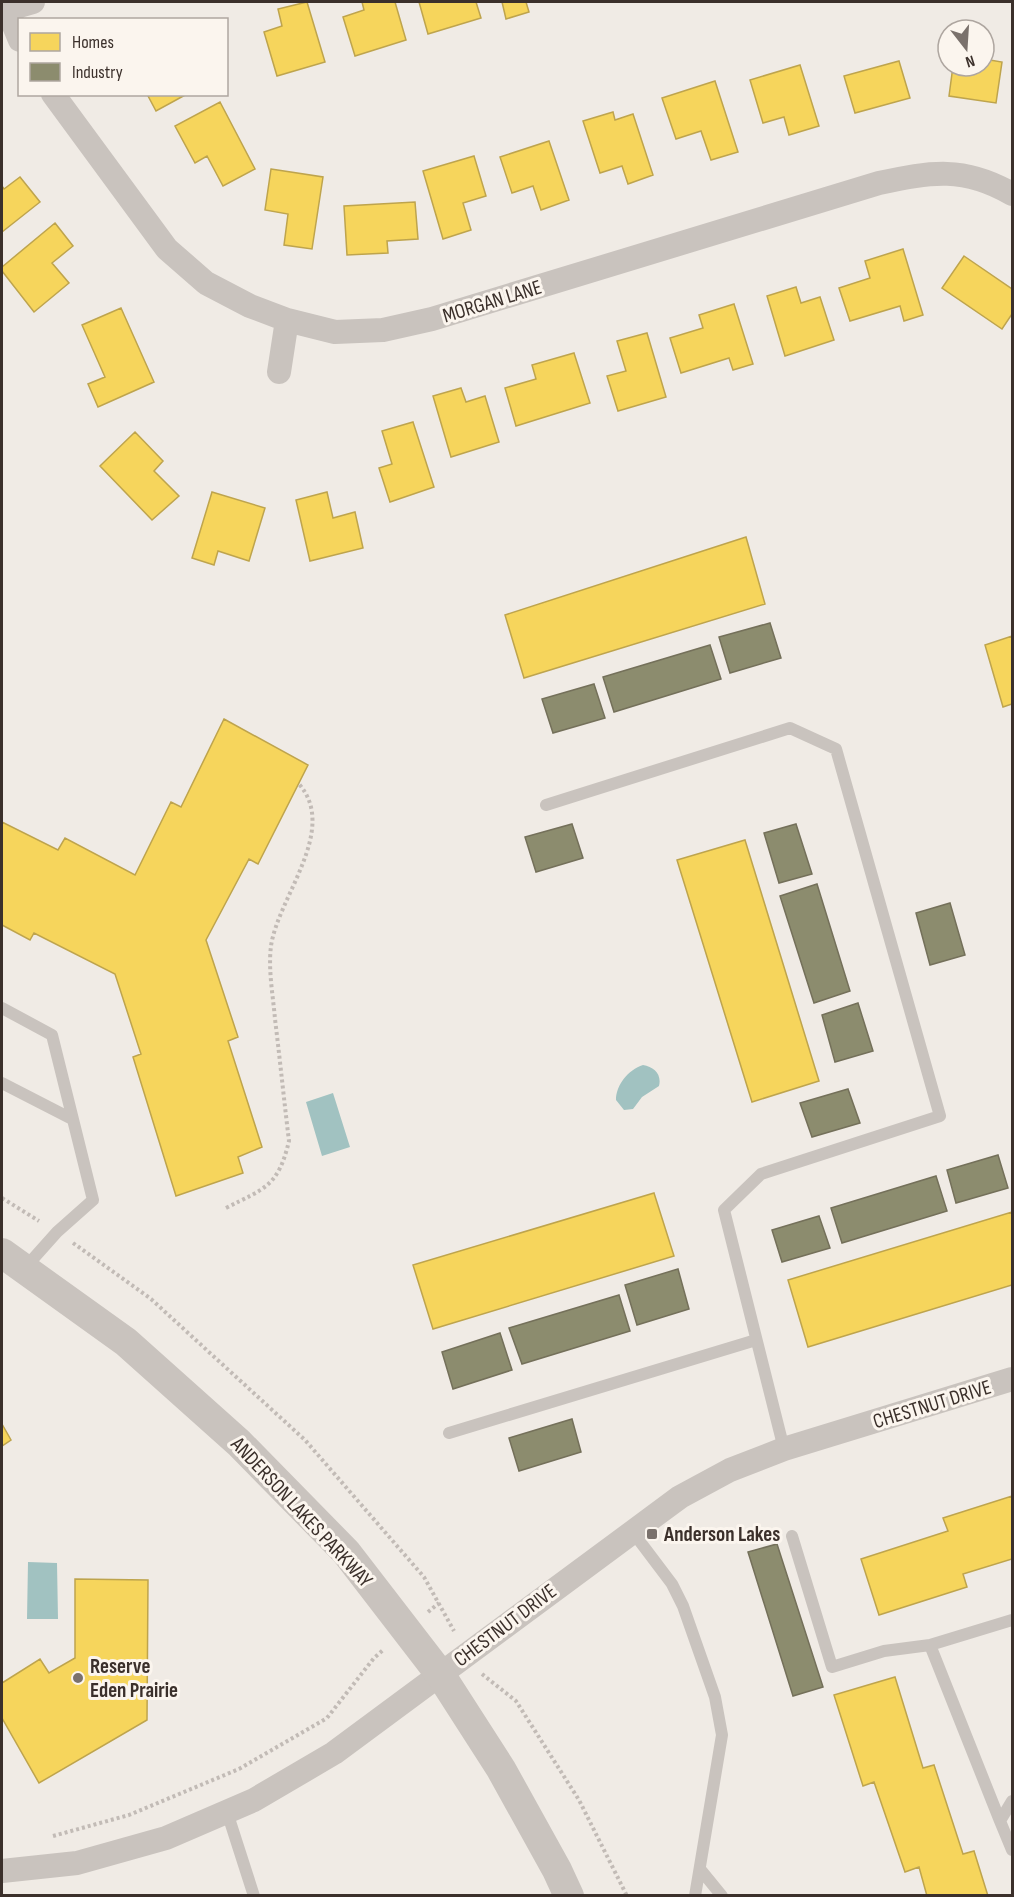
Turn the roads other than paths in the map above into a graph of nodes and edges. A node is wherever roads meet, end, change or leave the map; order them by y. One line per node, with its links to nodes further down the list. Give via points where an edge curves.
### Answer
1 (33, 2): 2 (street)
2 (4, 10): 3 (street)
3 (18, 36)
4 (54, 96): 6 (street, MORGAN LANE, via 167,249 206,283)
5 (1012, 194): 6 (street, MORGAN LANE, via 960,174 924,173 879,183 432,320 382,330 335,332)
6 (287, 320): 7 (street)
7 (279, 372)
8 (546, 805): 13 (lane, via 790,728 836,749 940,1116 760,1174 724,1210)
9 (2, 1008): 11 (lane, via 52,1035)
10 (2, 1083): 11 (lane)
11 (72, 1119): 12 (lane, via 93,1200 57,1232)
12 (13, 1261): 21 (street, ANDERSON LAKES PARKWAY, via 126,1342 239,1443 346,1552)
13 (756, 1340): 15 (lane); 16 (lane)
14 (1012, 1379): 16 (street, CHESTNUT DRIVE)
15 (449, 1434)
16 (784, 1449): 17 (street, CHESTNUT DRIVE, via 730,1470 680,1497)
17 (632, 1531): 21 (street, CHESTNUT DRIVE); 26 (lane, via 672,1584 715,1697 722,1735)
18 (792, 1536): 20 (lane, via 832,1667 884,1651)
19 (1012, 1620): 20 (lane)
20 (930, 1645): 24 (lane)
21 (440, 1674): 23 (street, CHESTNUT DRIVE, via 334,1752); 29 (street, ANDERSON LAKES PARKWAY, via 501,1769)
22 (1012, 1801): 24 (lane)
23 (227, 1812): 27 (street, CHESTNUT DRIVE, via 166,1838 77,1863); 28 (lane)
24 (1000, 1821): 25 (lane)
25 (1012, 1850)
26 (700, 1869): 30 (lane); 31 (lane)
27 (2, 1871)
28 (254, 1896)
29 (569, 1896)
30 (695, 1896)
31 (722, 1896)

